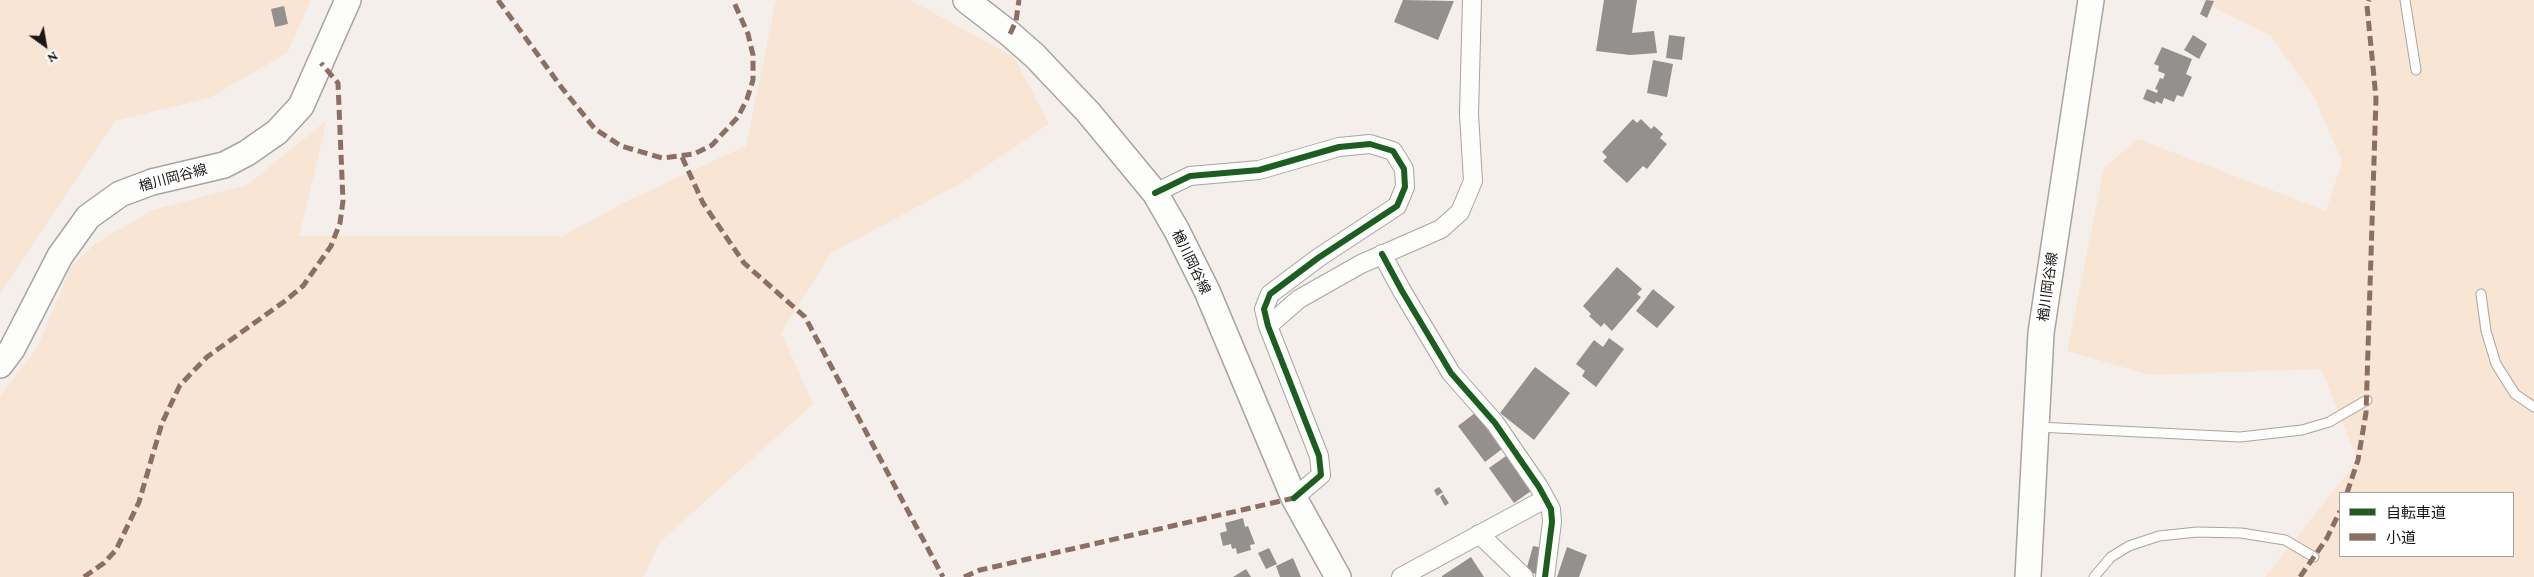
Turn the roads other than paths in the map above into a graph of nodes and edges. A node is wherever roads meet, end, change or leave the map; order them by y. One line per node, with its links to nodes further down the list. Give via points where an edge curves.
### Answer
1 (966, 0): 7 (main road, 楢川岡谷線, via 1035,56 1088,112)
2 (1472, 0): 8 (street, via 1469,114 1473,181 1460,212 1441,229)
3 (2091, 0): 14 (main road, 楢川岡谷線, via 2041,333)
4 (2405, 0): 6 (lane)
5 (345, 1): 11 (main road, 楢川岡谷線, via 301,106 277,132 224,165 152,182 120,194 88,217 60,256)
6 (2416, 70)
7 (1154, 193): 10 (street, via 1190,176 1259,170 1339,147 1370,144 1393,151 1404,169 1405,187 1397,206 1270,294 1264,310); 15 (main road, 楢川岡谷線, via 1207,291)
8 (1382, 254): 10 (street, via 1299,299); 16 (street, via 1451,373 1495,424)
9 (2480, 294): 13 (lane, via 2496,364 2515,394)
10 (1268, 326): 15 (street, via 1319,456 1321,475)
11 (0, 365)
12 (2367, 400): 14 (lane, via 2330,422 2302,430 2240,437)
13 (2534, 407)
14 (2035, 427): 23 (main road, 楢川岡谷線)
15 (1294, 498): 19 (main road, 楢川岡谷線)
16 (1545, 499): 17 (street); 22 (street, via 1551,509 1552,522)
17 (1479, 534): 20 (street); 21 (street)
18 (2314, 557): 24 (lane, via 2285,540 2242,533 2197,532 2159,536 2129,546 2111,557)
19 (1338, 577)
20 (1402, 577)
21 (1524, 577)
22 (1545, 577)
23 (2028, 577)
24 (2094, 577)

